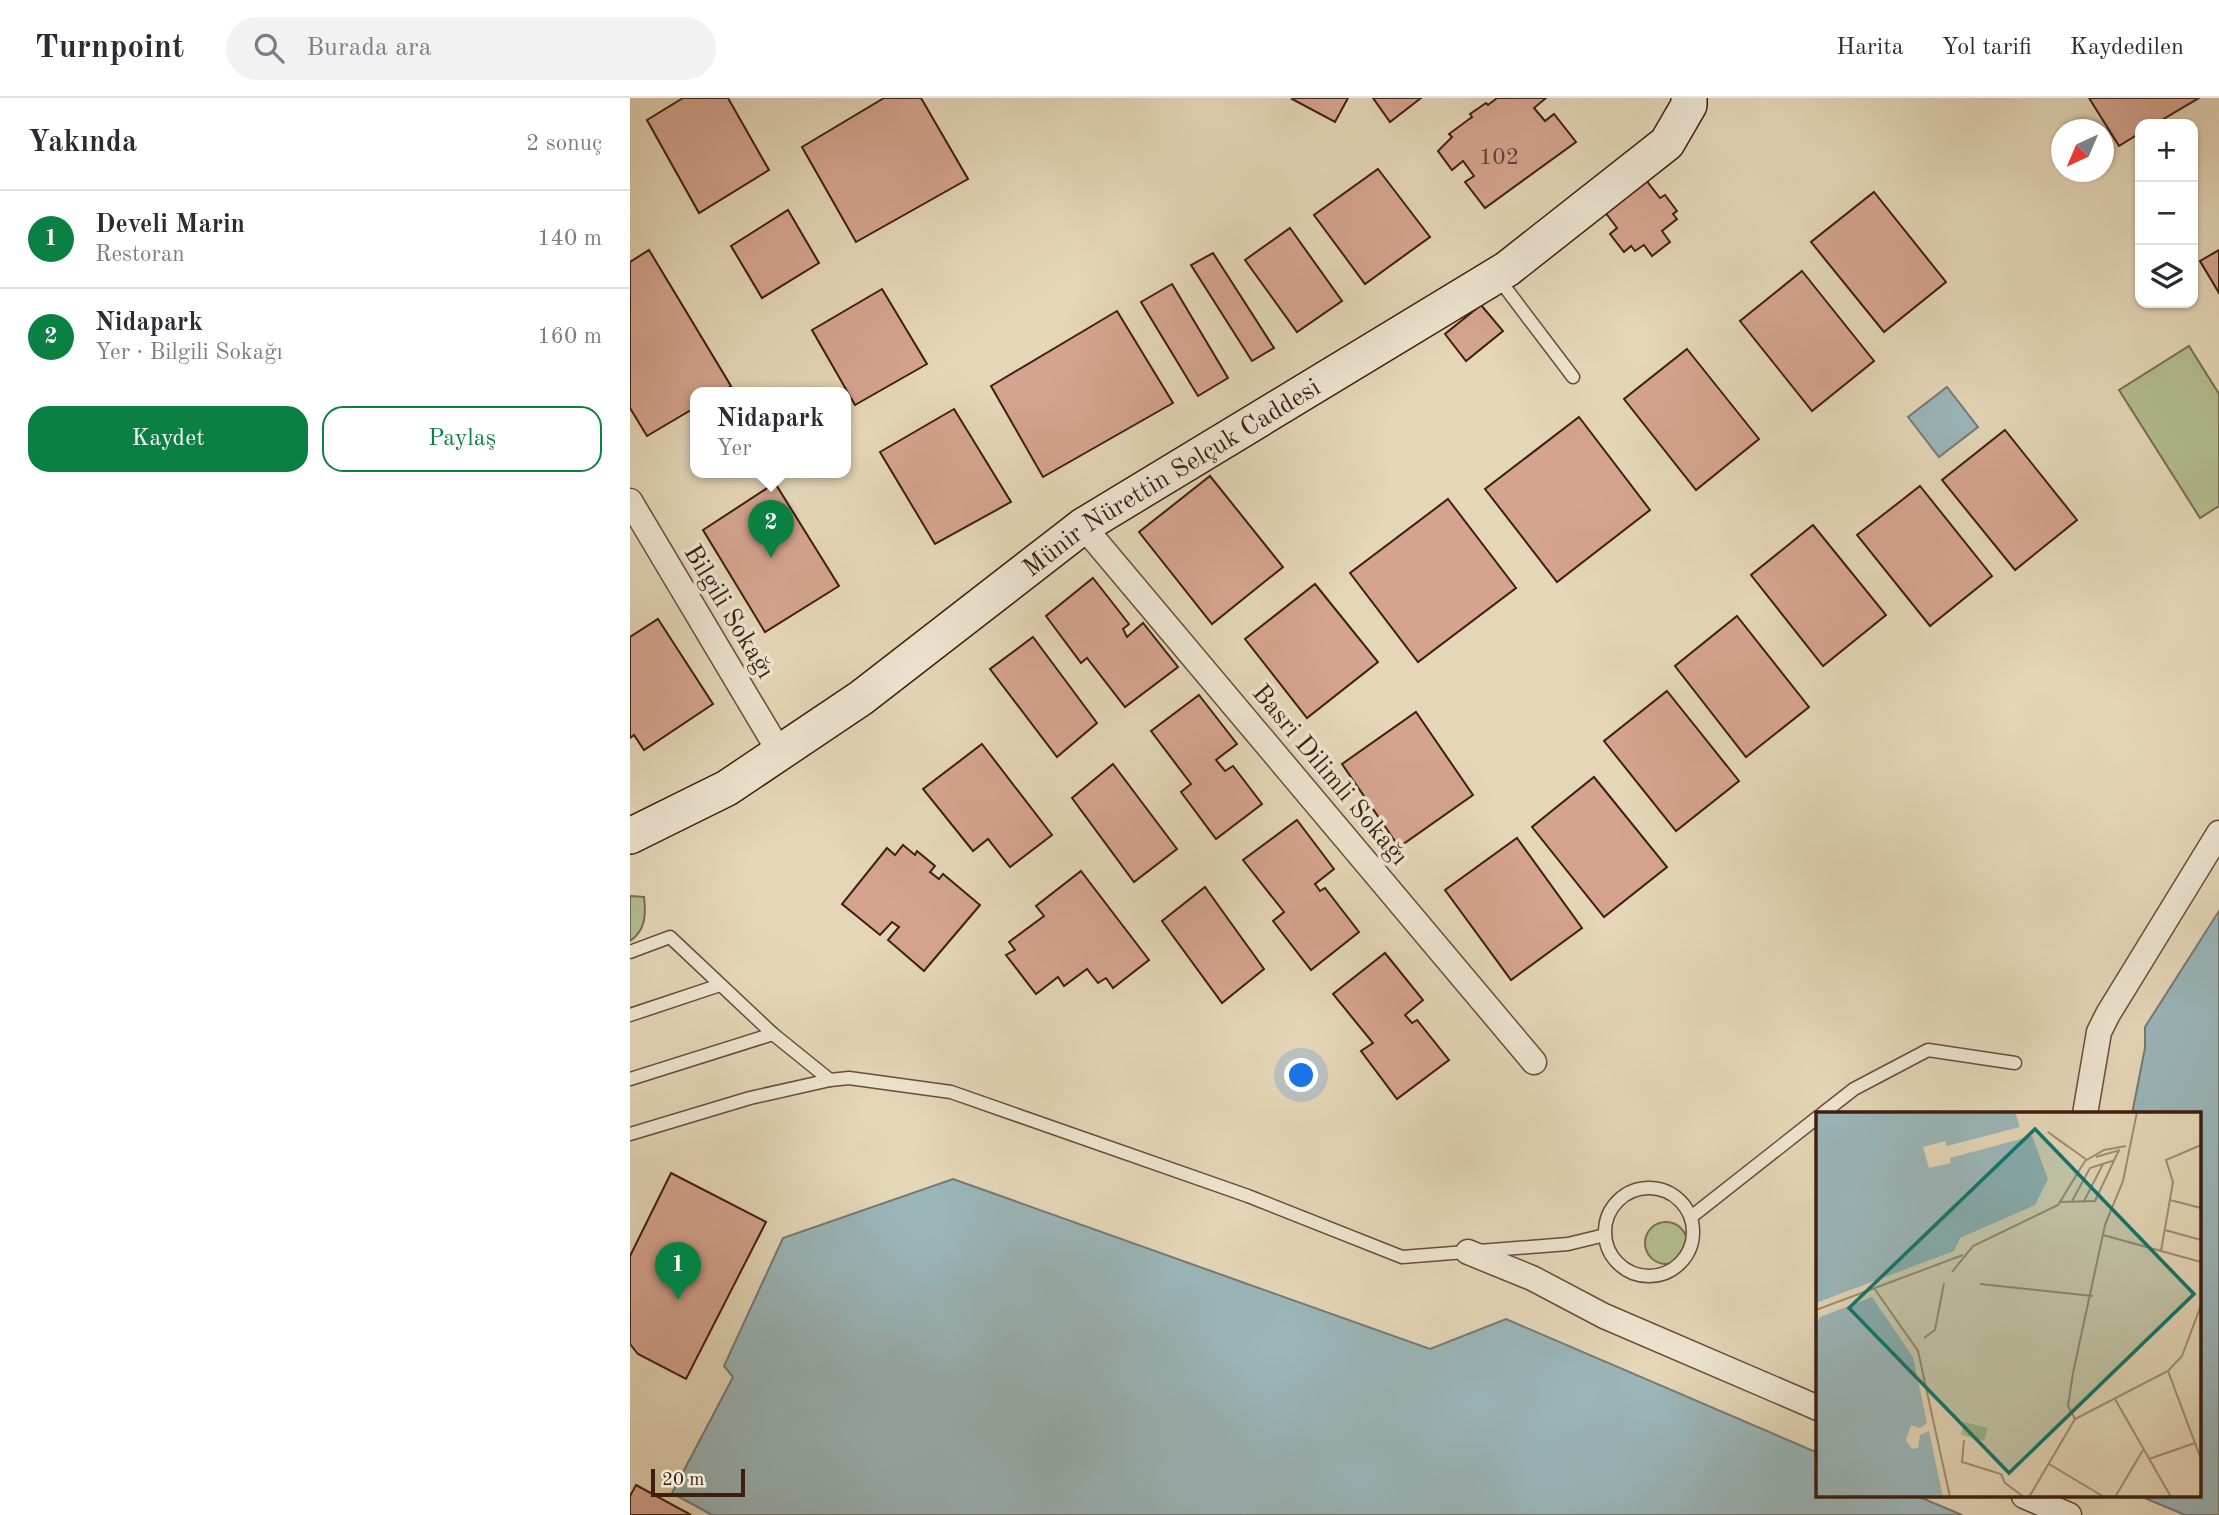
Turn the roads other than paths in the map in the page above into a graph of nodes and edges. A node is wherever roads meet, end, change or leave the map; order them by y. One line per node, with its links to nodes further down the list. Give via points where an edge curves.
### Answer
1 (1689, 98): 2 (street, Münir Nürettin Selçuk Caddesi, via 1667,143)
2 (1496, 275): 3 (lane); 5 (street, Münir Nürettin Selçuk Caddesi)
3 (1573, 377)
4 (630, 501): 6 (street, Bilgili Sokağı)
5 (1083, 526): 6 (street, Münir Nürettin Selçuk Caddesi, via 861,698); 13 (street, Basri Dilimli Sokağı)
6 (779, 751): 8 (street, Münir Nürettin Selçuk Caddesi, via 727,788)
7 (2219, 834): 18 (street, via 2099,1032)
8 (630, 836)
9 (630, 952): 10 (lane, via 670,937)
10 (720, 985): 11 (lane); 12 (lane)
11 (630, 1015)
12 (773, 1034): 15 (lane); 16 (lane)
13 (1534, 1062)
14 (2015, 1063): 17 (lane, via 1928,1050 1854,1089)
15 (630, 1079)
16 (830, 1080): 20 (lane); 23 (lane, via 849,1078 951,1091 1248,1196 1402,1257)
17 (1825, 1112)
18 (2085, 1112)
19 (1816, 1119): 21 (lane)
20 (630, 1134)
21 (1691, 1217): 22 (lane, via 1674,1195 1647,1188 1621,1198 1606,1221); 22 (lane, via 1692,1245 1674,1269 1661,1275 1639,1275 1620,1265 1606,1245)
22 (1605, 1234): 23 (lane, via 1568,1244)
23 (1468, 1252): 24 (street)
24 (1816, 1407)
25 (2029, 1498): 26 (street)
26 (2068, 1515)

